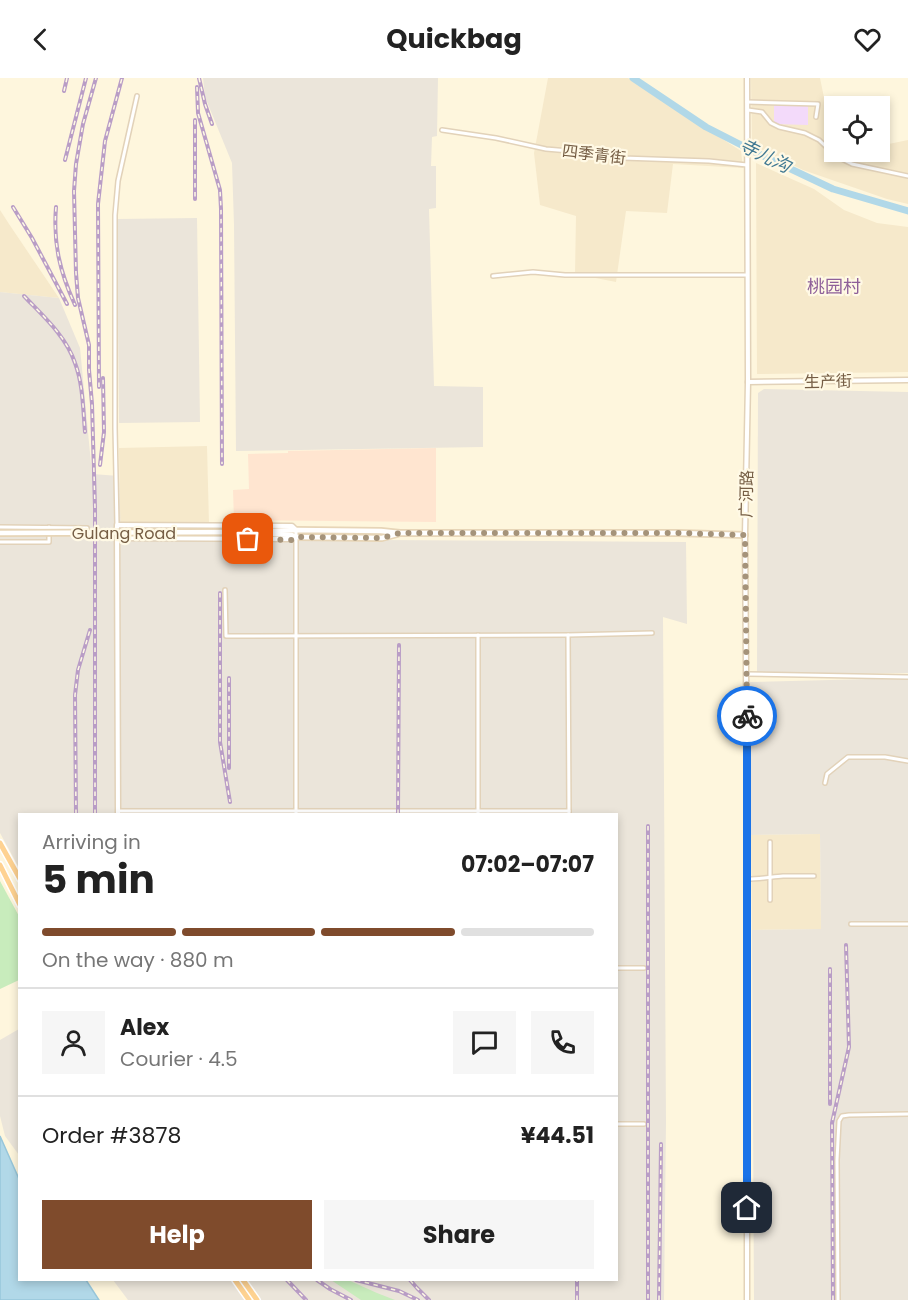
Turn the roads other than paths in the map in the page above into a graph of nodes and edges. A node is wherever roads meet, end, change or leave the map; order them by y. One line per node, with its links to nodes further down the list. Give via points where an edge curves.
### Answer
1 (747, 78): 3 (street, 广河路)
2 (137, 96): 13 (street, via 118,181 115,215)
3 (747, 102): 4 (street, 广河路); 5 (street, via 811,102 818,104)
4 (747, 110): 7 (street, 广河路); 8 (street, via 762,112 779,127 819,140 852,164)
5 (816, 117)
6 (442, 130): 7 (street, 四季青街, via 623,158)
7 (747, 165): 9 (street, 广河路)
8 (908, 176)
9 (747, 275): 10 (street, via 532,272); 12 (street, 广河路)
10 (493, 276)
11 (908, 380): 12 (street, 生产街)
12 (748, 382): 21 (street, 广河路)
13 (117, 525): 17 (street, Gulang Road, via 292,526); 23 (street)
14 (0, 527): 15 (street)
15 (49, 527): 16 (street); 24 (street, via 49,542)
16 (87, 528)
17 (296, 530): 18 (main road, Gulang Road); 20 (main road, Gulang Road); 22 (street)
18 (247, 532): 19 (main road, Gulang Road, bridge); 22 (main road, Gulang Road)
19 (0, 533)
20 (400, 533): 21 (main road, Gulang Road); 22 (main road, Gulang Road, via 382,538)
21 (745, 535): 30 (street, 广河路)
22 (297, 537): 23 (street, Gulang Road); 29 (street)
23 (117, 538): 34 (street)
24 (0, 542)
25 (225, 590): 29 (street, via 226,636)
26 (652, 633): 28 (street)
27 (478, 634): 28 (street); 29 (street); 37 (street)
28 (568, 635): 38 (street)
29 (296, 636): 35 (street)
30 (747, 674): 31 (street); 46 (street, 广河路)
31 (908, 677)
32 (908, 761): 33 (street, via 848,757 827,774)
33 (825, 783)
34 (118, 813): 35 (street)
35 (296, 813): 36 (street)
36 (390, 813): 37 (street)
37 (478, 813): 38 (street)
38 (569, 813)
39 (770, 842): 45 (street)
40 (0, 843): 41 (highway)
41 (8, 857): 42 (highway); 43 (highway)
42 (0, 863): 48 (highway)
43 (18, 875)
44 (814, 876): 45 (street)
45 (770, 877): 46 (street); 47 (street)
46 (748, 879): 60 (street, 广河路)
47 (770, 900)
48 (18, 901)
49 (851, 924): 50 (street)
50 (908, 924)
51 (618, 968): 52 (street)
52 (644, 968)
53 (908, 1114): 61 (street, via 849,1115 839,1121)
54 (618, 1124): 55 (street)
55 (644, 1124)
56 (236, 1281): 58 (highway)
57 (244, 1281): 59 (highway)
58 (249, 1300)
59 (257, 1300)
60 (747, 1300)
61 (838, 1300)

